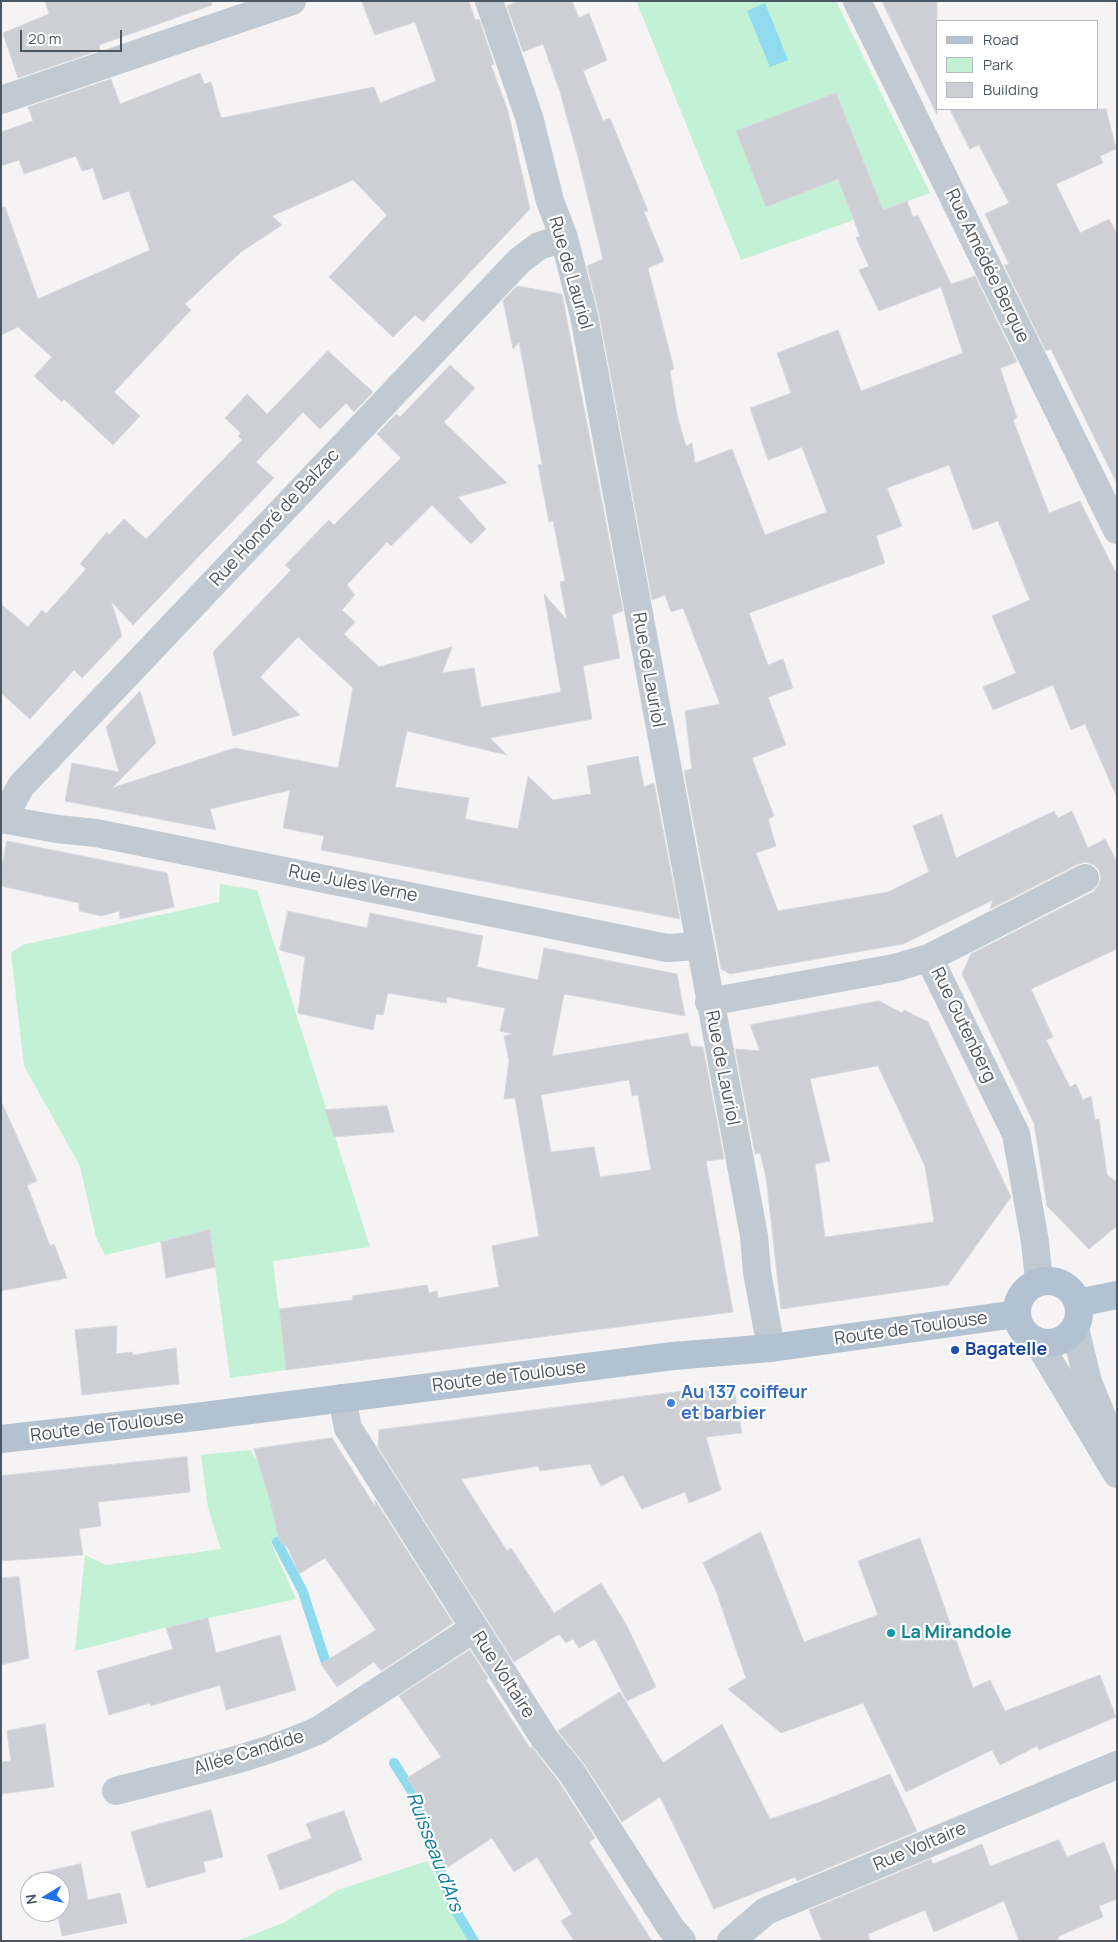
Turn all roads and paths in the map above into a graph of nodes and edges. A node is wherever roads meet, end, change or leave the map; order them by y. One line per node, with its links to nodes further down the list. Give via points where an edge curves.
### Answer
1 (292, 1): 4 (street)
2 (489, 1): 5 (street, Rue de Lauriol, via 513,66 550,201)
3 (857, 1): 6 (street, Rue Amédée Berque)
4 (1, 100)
5 (564, 238): 7 (street, Rue Honoré de Balzac, via 539,246 513,267 21,786); 9 (street, Rue de Lauriol, via 584,316)
6 (1117, 530)
7 (4, 819): 9 (street, Rue Jules Verne, via 96,833 667,948)
8 (1085, 878): 10 (street)
9 (699, 946): 11 (street, Rue de Lauriol)
10 (929, 958): 11 (street, Rue Gutenberg, via 894,968); 12 (street, Rue Gutenberg, via 1016,1134)
11 (709, 1002): 17 (street, Rue de Lauriol, via 754,1236)
12 (1039, 1282): 14 (main road, via 1022,1294); 15 (main road, via 1047,1280 1070,1289)
13 (1117, 1295): 15 (main road)
14 (1017, 1314): 16 (main road, via 1022,1330); 17 (main road, Route de Toulouse)
15 (1077, 1316): 16 (main road, via 1061,1340 1052,1343); 20 (street, via 1088,1382)
16 (1037, 1341): 21 (street)
17 (771, 1348): 18 (main road, Route de Toulouse, via 673,1356)
18 (342, 1398): 19 (main road, Route de Toulouse, via 48,1435); 22 (street, Rue Voltaire, via 348,1428)
19 (2, 1433)
20 (1117, 1451)
21 (1117, 1474)
22 (474, 1629): 24 (street, Allée Candide, via 319,1730 293,1742); 25 (street, Rue Voltaire)
23 (1117, 1765): 26 (street, Rue Voltaire, via 766,1911)
24 (116, 1791)
25 (682, 1941)
26 (731, 1941)

